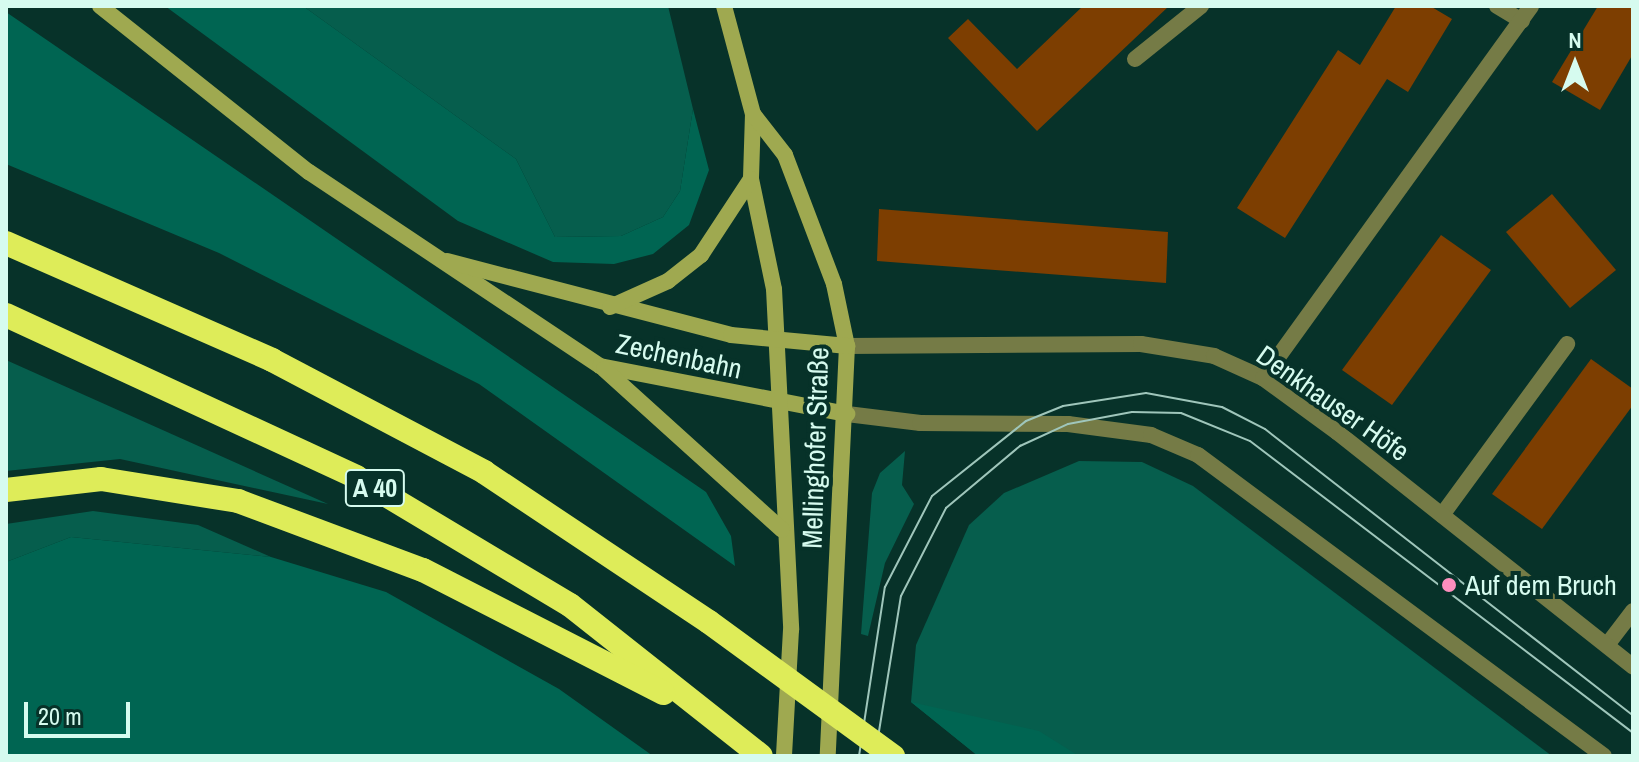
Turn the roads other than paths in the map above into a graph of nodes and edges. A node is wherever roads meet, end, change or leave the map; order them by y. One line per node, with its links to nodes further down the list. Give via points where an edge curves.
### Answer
1 (100, 6): 10 (main road, Zechenbahn, via 309,172)
2 (724, 6): 7 (main road, Mellinghofer Straße)
3 (1201, 6): 6 (street)
4 (1497, 6): 5 (street)
5 (1526, 13): 17 (street)
6 (1135, 59)
7 (753, 114): 8 (main road, Mellinghofer Straße); 15 (main road, Mellinghofer Straße, via 785,155 834,284)
8 (751, 179): 11 (main road, via 701,255 668,281); 13 (main road, Mellinghofer Straße, via 774,289)
9 (6, 243): 30 (highway, A 40, bridge, via 272,360 484,472 709,622)
10 (436, 258): 11 (main road, Zechenbahn); 16 (main road, Zechenbahn)
11 (610, 307): 13 (main road, Zechenbahn)
12 (6, 315): 26 (highway, A 40, via 356,477 570,605)
13 (777, 341): 15 (main road, Zechenbahn); 18 (main road, Mellinghofer Straße)
14 (1567, 344): 21 (street)
15 (847, 346): 17 (street, Denkhauser Höfe, via 1141,344 1214,356); 19 (main road, Mellinghofer Straße)
16 (600, 366): 18 (main road, Zechenbahn); 22 (main road)
17 (1263, 378): 21 (street, Denkhauser Höfe)
18 (779, 402): 19 (main road, Zechenbahn); 22 (main road, Mellinghofer Straße)
19 (847, 414): 29 (main road, Mellinghofer Straße); 31 (street, via 920,423 1068,424 1151,435 1198,455)
20 (6, 490): 26 (highway, via 101,479 238,501 423,570)
21 (1442, 515): 24 (street, Denkhauser Höfe)
22 (782, 530): 28 (main road, Mellinghofer Straße, via 791,630)
23 (1633, 611): 24 (street)
24 (1607, 645): 25 (street, Denkhauser Höfe)
25 (1633, 667)
26 (710, 717): 27 (highway, A 40)
27 (761, 756)
28 (784, 756)
29 (828, 756)
30 (893, 756)
31 (1604, 756)

